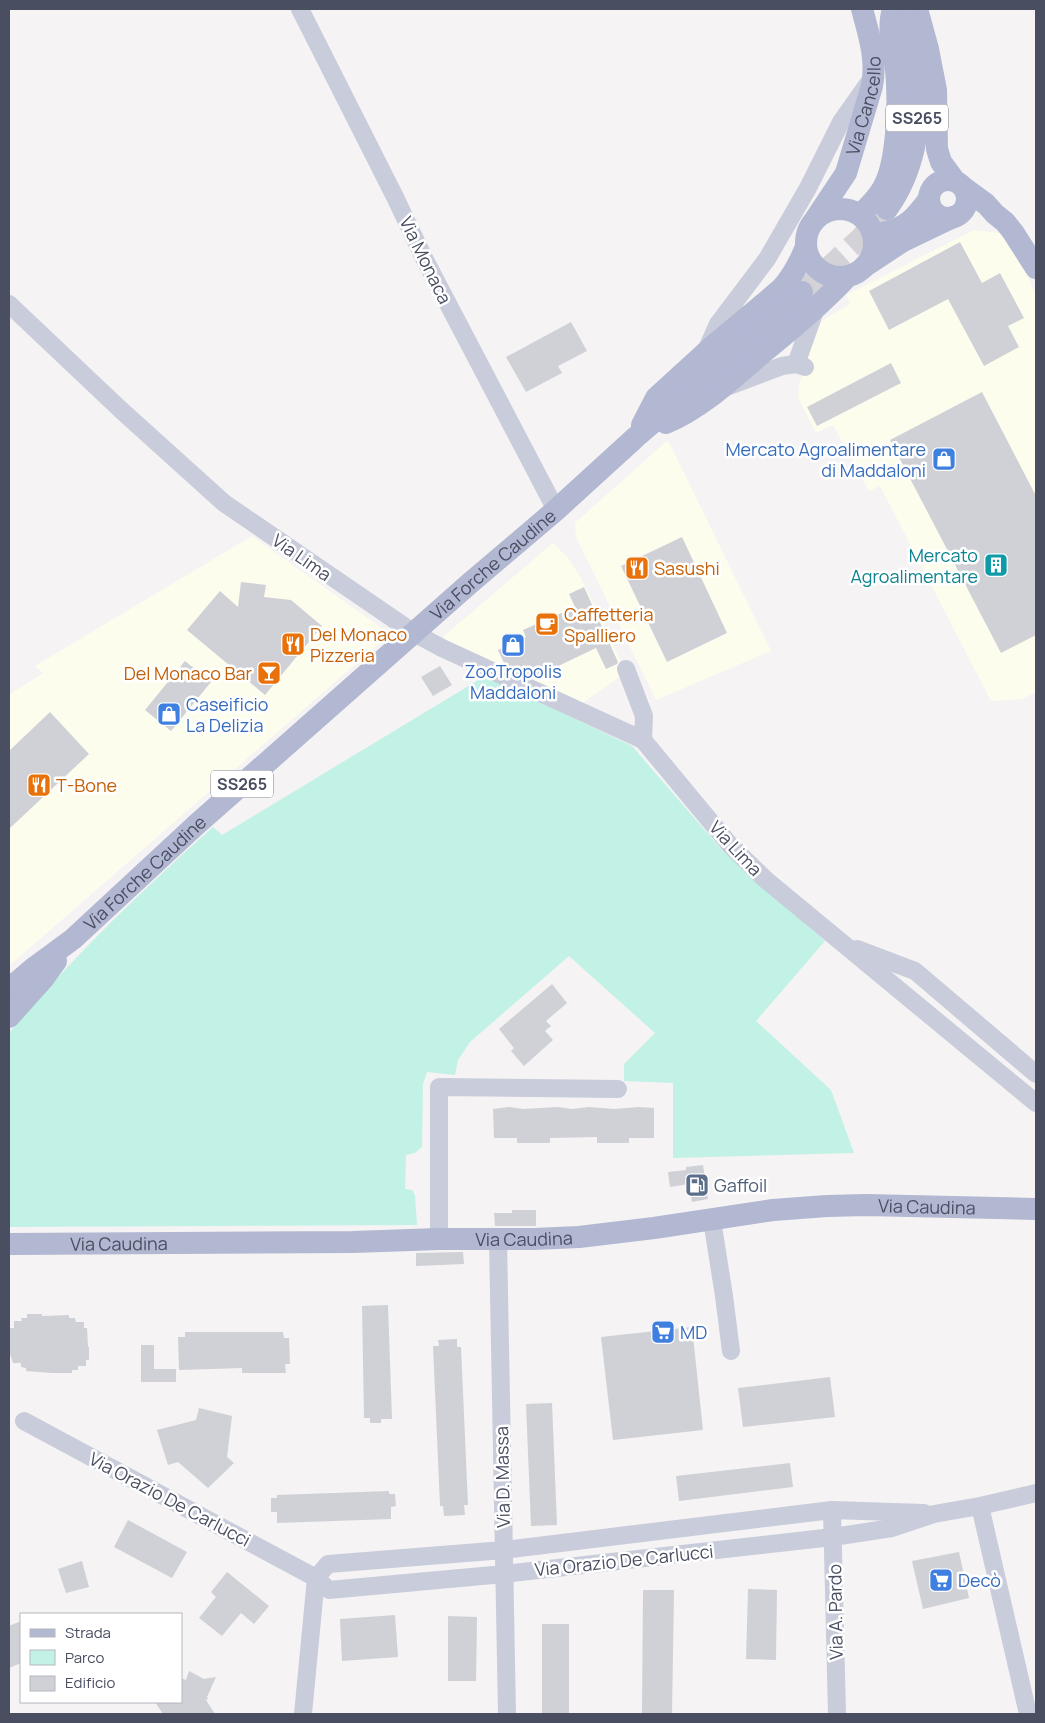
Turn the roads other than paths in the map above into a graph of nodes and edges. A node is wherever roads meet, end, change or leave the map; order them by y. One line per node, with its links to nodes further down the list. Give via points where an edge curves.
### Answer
1 (300, 9): 24 (street, Via Monaca, via 424,258)
2 (862, 9): 6 (main road, Via Cancello, via 872,45)
3 (893, 9): 11 (main road, via 890,33 897,81 892,160 883,188 876,198)
4 (905, 9): 10 (main road, SS265, via 904,22 916,80 916,131 906,175)
5 (917, 9): 8 (main road, via 936,90 937,149 941,162)
6 (874, 74): 7 (main road, Via Cancello); 21 (street, via 840,122 808,188 767,259 718,324)
7 (846, 173): 11 (main road, Via Cancello); 14 (main road, Via Cancello)
8 (959, 185): 9 (main road, via 948,180 937,183); 12 (main road); 13 (main road, via 967,200 966,206)
9 (929, 199): 13 (main road, via 937,214); 15 (main road, via 907,224 897,230)
10 (887, 210)
11 (855, 212): 14 (main road, via 832,210); 15 (main road, Via Cancello)
12 (995, 214): 13 (main road, via 970,212); 17 (main road, via 1013,232)
13 (956, 216): 18 (main road, via 904,241)
14 (816, 218): 16 (main road, Via Cancello, via 809,227)
15 (873, 234): 18 (main road, via 872,257)
16 (805, 249): 18 (main road, via 820,271 835,277); 21 (main road, Via Cancello, via 796,271 785,285)
17 (1036, 268)
18 (856, 272): 19 (main road)
19 (809, 300): 22 (main road); 22 (street, via 800,366 782,366); 23 (main road, Via Forche Caudine / SS265, via 724,362)
20 (9, 304): 25 (street, Via Lima, via 224,503)
21 (704, 354): 23 (main road, Via Cancello, via 656,398)
22 (720, 389): 23 (main road, via 684,416)
23 (636, 437): 24 (main road, Via Forche Caudine / SS265)
24 (556, 510): 25 (main road, Via Forche Caudine / SS265)
25 (414, 633): 27 (street, Via Lima); 28 (main road, Via Forche Caudine / SS265, via 196,825)
26 (626, 669): 27 (street, via 644,716)
27 (643, 740): 29 (street, Via Lima, via 730,845)
28 (73, 939): 30 (main road, Via Forche Caudine / SS265); 31 (main road, Via Forche Caudine / SS265)
29 (842, 944): 32 (street, Via Lima, via 915,971); 34 (street, Via Lima)
30 (9, 989)
31 (9, 1017)
32 (1036, 1074)
33 (618, 1089): 37 (street, via 440,1088)
34 (1036, 1103)
35 (1036, 1209): 36 (main road, Via Caudina, via 866,1205 773,1210)
36 (712, 1220): 38 (main road, Via Caudina, via 579,1237); 40 (street)
37 (439, 1239): 38 (main road, Via Caudina); 39 (main road, Via Caudina)
38 (498, 1240): 47 (street, Via D. Massa)
39 (9, 1244)
40 (731, 1351)
41 (24, 1421): 49 (street, Via Orazio De Carlucci)
42 (1036, 1493): 43 (street, Via Orazio De Carlucci)
43 (980, 1506): 45 (street, Via Orazio De Carlucci); 53 (street)
44 (832, 1510): 45 (street, Via Orazio De Carlucci); 46 (street, Via A. Pardo); 47 (street, Via Orazio De Carlucci)
45 (934, 1514): 46 (street, Via Orazio De Carlucci, via 892,1528)
46 (833, 1537): 48 (street, Via Orazio De Carlucci); 52 (street, Via A. Pardo)
47 (504, 1550): 48 (street, Via D. Massa); 49 (street, Via Orazio De Carlucci, via 328,1564)
48 (504, 1574): 49 (street, Via Orazio De Carlucci, via 329,1590); 51 (street, Via D. Massa)
49 (316, 1578): 50 (street)
50 (304, 1714)
51 (507, 1714)
52 (837, 1714)
53 (1028, 1714)

